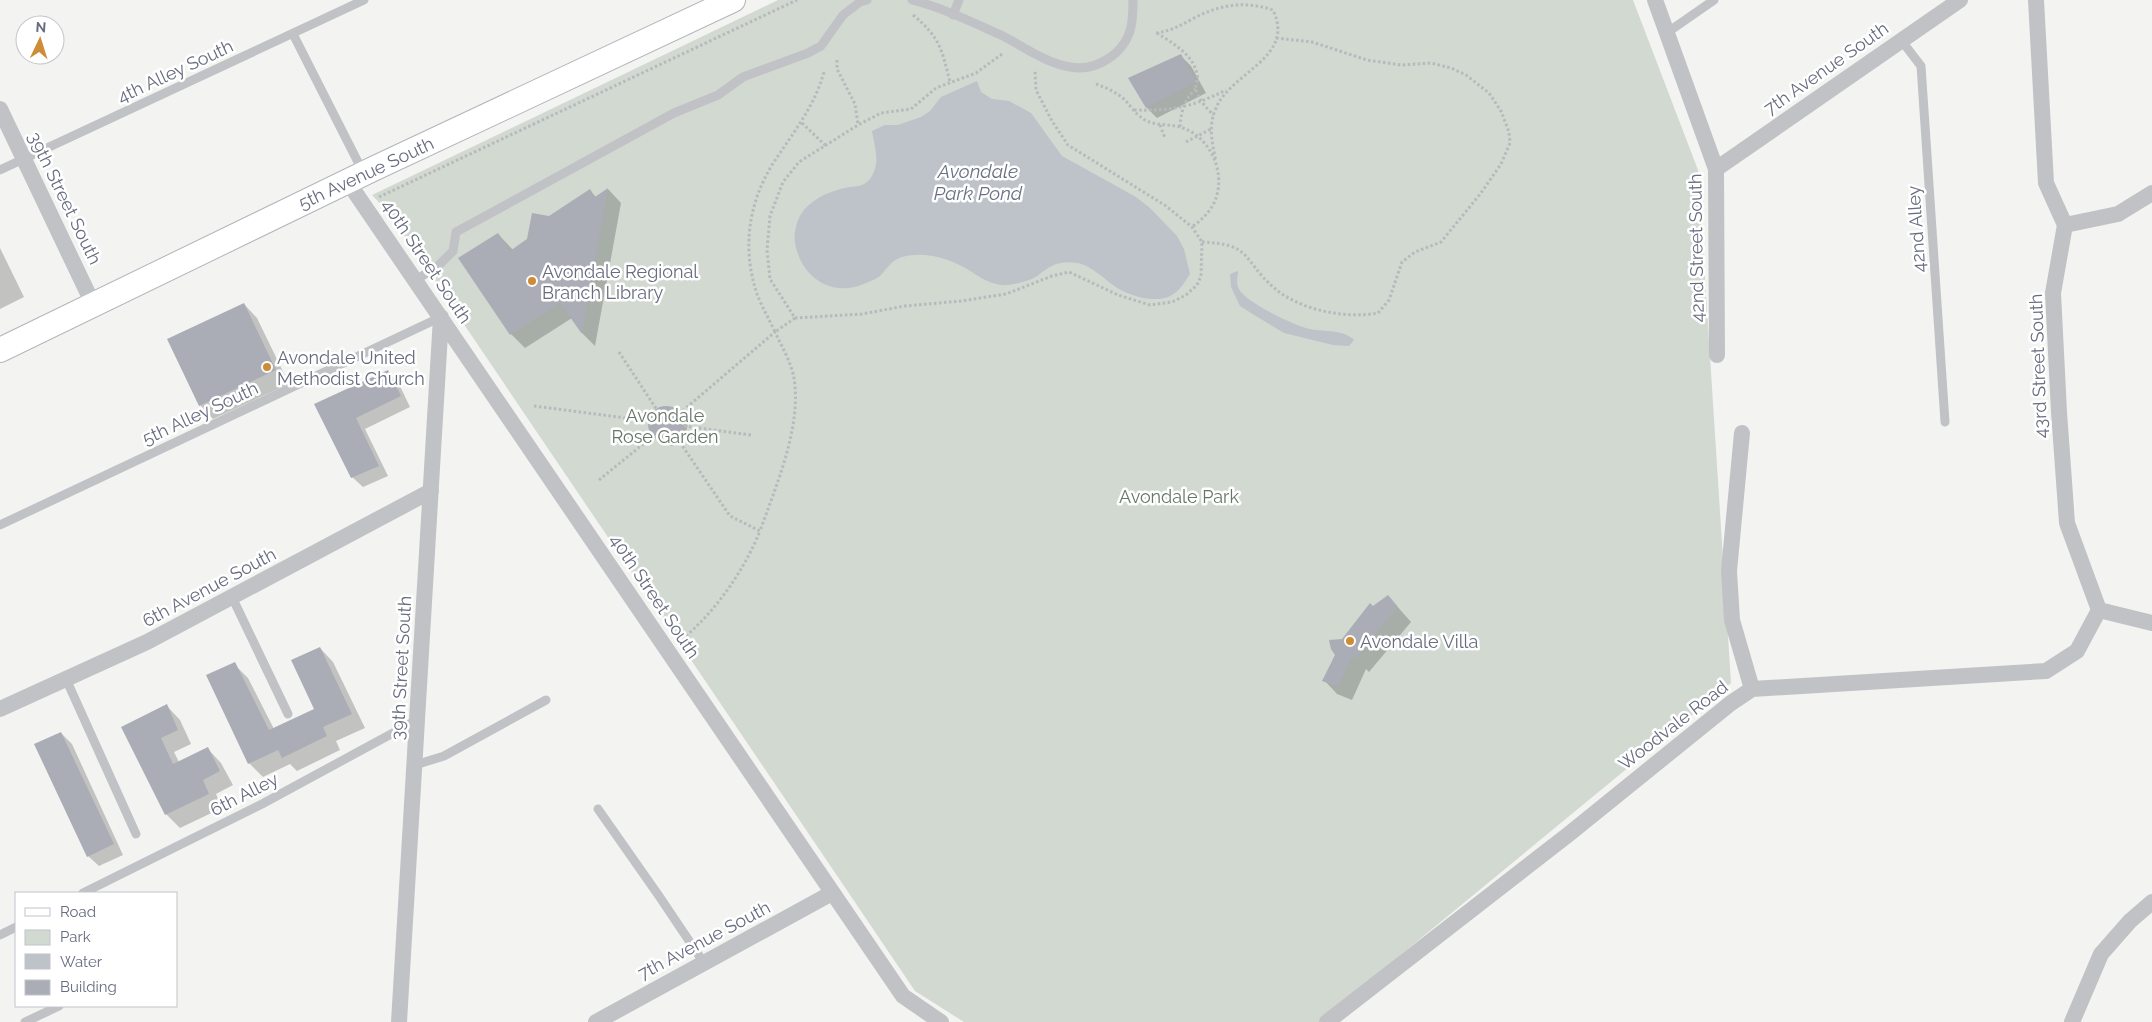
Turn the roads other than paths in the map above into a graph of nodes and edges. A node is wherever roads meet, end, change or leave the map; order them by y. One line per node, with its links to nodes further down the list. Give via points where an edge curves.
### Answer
1 (364, 0): 13 (lane, 4th Alley South)
2 (733, 0): 19 (street, 5th Avenue South)
3 (912, 0): 11 (lane)
4 (960, 0): 11 (lane)
5 (1133, 0): 11 (lane, via 1131,28 1123,43 1112,57 1093,67 1070,67)
6 (1655, 0): 12 (street, 42nd Street South)
7 (1714, 0): 12 (lane)
8 (1960, 0): 14 (street, 7th Avenue South)
9 (2036, 0): 21 (street, via 2046,183)
10 (862, 1): 22 (lane, via 843,15 821,46 814,50 743,77 718,95 674,113 456,232 453,251)
11 (953, 15)
12 (1668, 32): 17 (street, 42nd Street South)
13 (294, 34): 16 (lane, 4th Alley South); 19 (lane)
14 (1901, 40): 17 (street, 7th Avenue South); 27 (lane, 42nd Alley, via 1921,66)
15 (0, 109): 16 (street, 39th Street South)
16 (23, 159): 18 (lane, 4th Alley South); 23 (street, 39th Street South)
17 (1716, 169): 26 (street, 42nd Street South)
18 (0, 170)
19 (356, 178): 22 (street, 40th Street South, via 364,204); 23 (street, 5th Avenue South)
20 (2152, 193): 21 (street, via 2118,214)
21 (2065, 225): 32 (street, 43rd Street South, via 2053,293 2067,523)
22 (416, 280): 24 (street, 40th Street South)
23 (94, 304): 25 (street, 5th Avenue South)
24 (441, 317): 29 (street, 39th Street South); 30 (lane, 5th Alley South); 44 (street, 40th Street South)
25 (0, 350)
26 (1717, 355)
27 (1945, 422)
28 (1742, 433): 35 (street, via 1729,571 1732,620)
29 (431, 491): 31 (street, 6th Avenue South); 39 (street, 39th Street South)
30 (0, 525)
31 (232, 597): 34 (street, 6th Avenue South, via 147,642); 38 (lane)
32 (2099, 610): 33 (street); 35 (street, Woodvale Road, via 2078,651 2046,671)
33 (2152, 623)
34 (66, 679): 37 (street, 6th Avenue South); 42 (lane)
35 (1752, 688): 54 (street, Woodvale Road)
36 (546, 700): 40 (lane, via 444,756)
37 (0, 709)
38 (288, 714)
39 (418, 720): 40 (street, 39th Street South); 43 (lane, 6th Alley, via 262,804)
40 (415, 765): 52 (street, 39th Street South)
41 (598, 809): 48 (lane)
42 (136, 834)
43 (85, 892)
44 (832, 893): 48 (street, 7th Avenue South); 53 (street, 40th Street South, via 903,996)
45 (2152, 902): 55 (street, via 2101,954)
46 (15, 928): 47 (lane)
47 (0, 935)
48 (704, 963): 50 (street, 7th Avenue South)
49 (57, 1007): 51 (lane)
50 (605, 1020)
51 (25, 1022)
52 (399, 1022)
53 (941, 1022)
54 (1327, 1022)
55 (2072, 1022)

